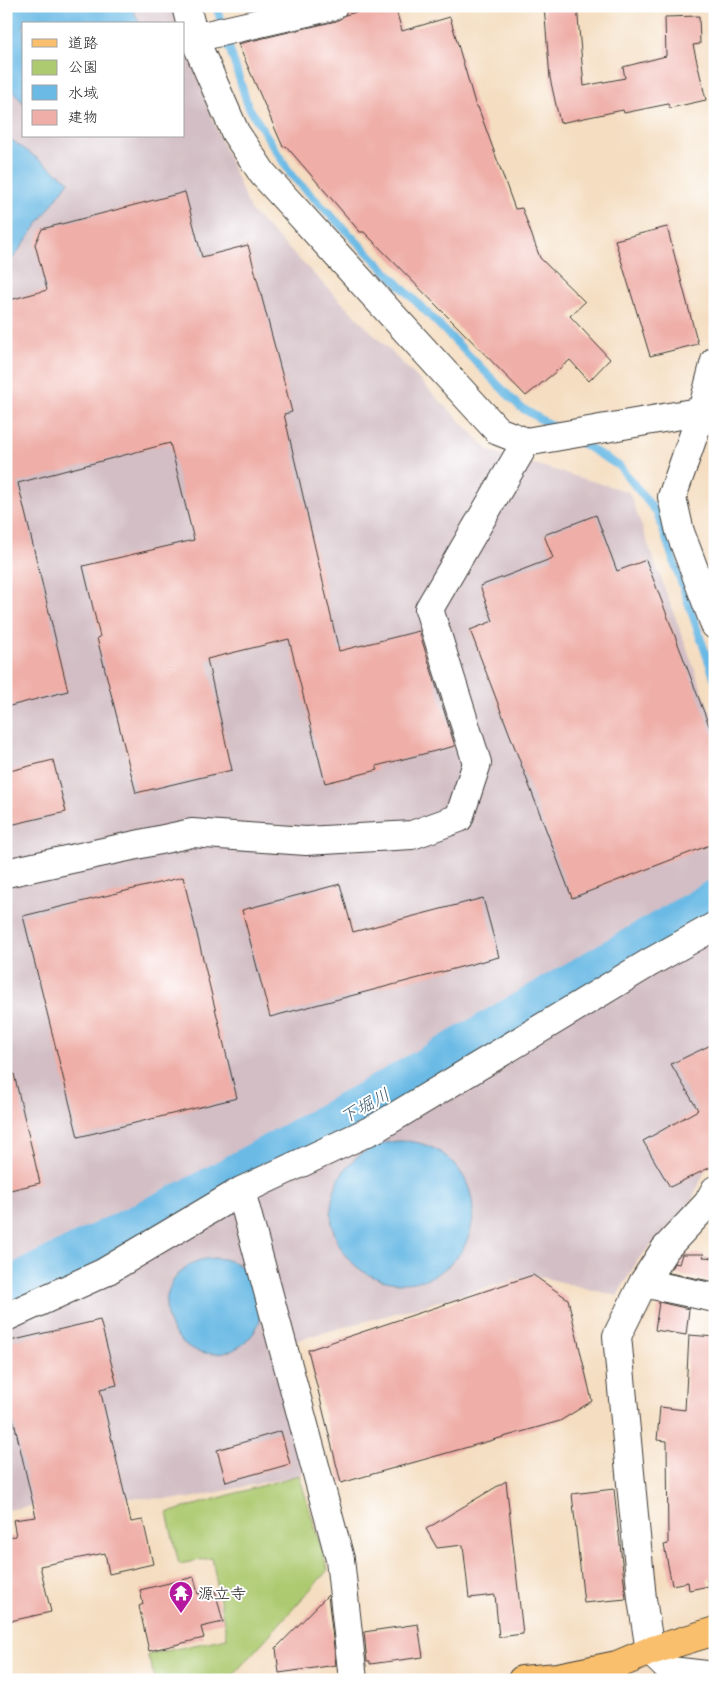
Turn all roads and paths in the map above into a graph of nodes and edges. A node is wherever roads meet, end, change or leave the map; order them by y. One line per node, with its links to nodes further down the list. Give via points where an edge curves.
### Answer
1 (186, 6): 3 (street)
2 (333, 6): 3 (street)
3 (201, 36): 6 (street, via 235,132 263,174 498,431)
4 (715, 361): 5 (street)
5 (708, 410): 6 (street); 7 (street, via 672,497 680,532)
6 (535, 441): 8 (street, via 429,609 477,763 460,818 412,835 316,841 192,833)
7 (715, 625)
8 (6, 873)
9 (715, 926): 10 (street, via 376,1128)
10 (241, 1190): 14 (street, via 103,1273); 19 (street, via 340,1559)
11 (715, 1190): 12 (street, via 708,1203 665,1249)
12 (643, 1283): 13 (street); 16 (street, via 617,1336)
13 (715, 1298)
14 (6, 1317)
15 (715, 1631): 16 (main road)
16 (650, 1651): 17 (main road); 18 (street, via 671,1671)
17 (615, 1672): 20 (main road)
18 (715, 1676)
19 (353, 1680)
20 (522, 1680)

